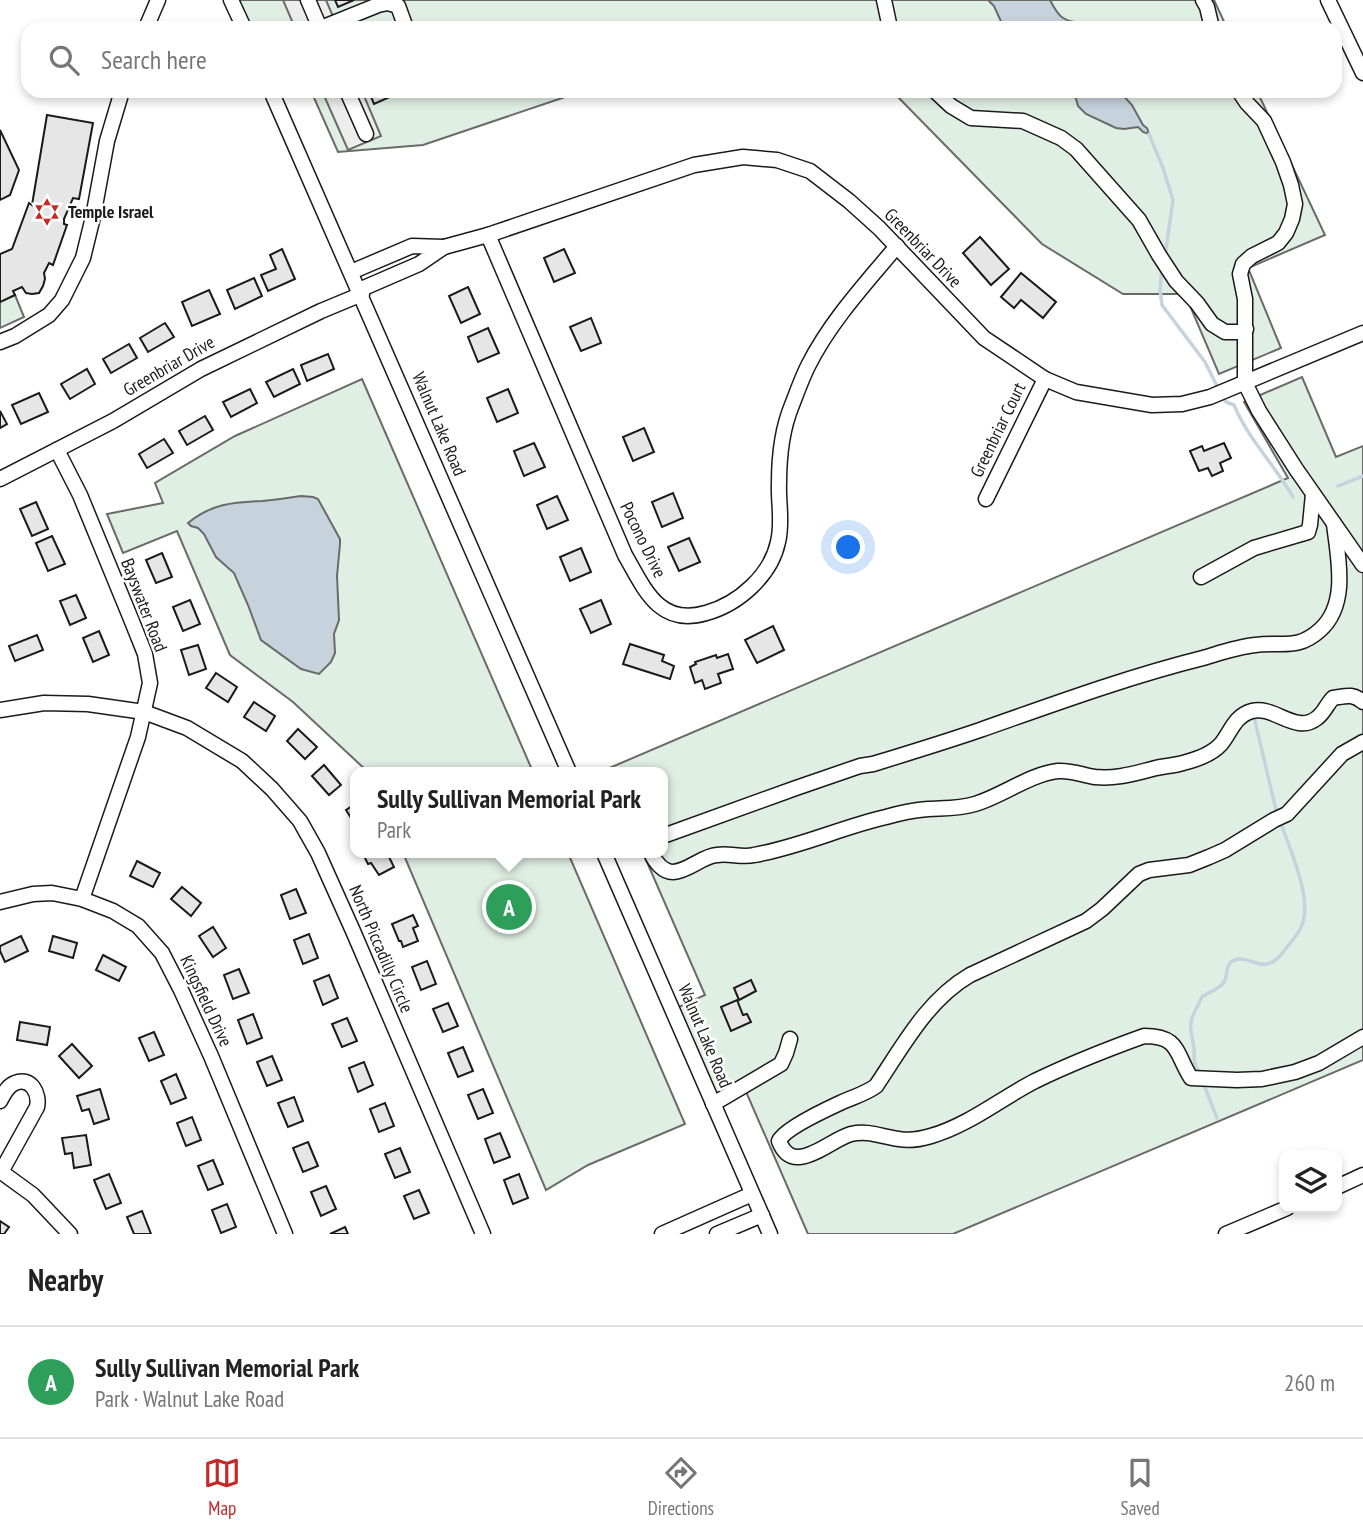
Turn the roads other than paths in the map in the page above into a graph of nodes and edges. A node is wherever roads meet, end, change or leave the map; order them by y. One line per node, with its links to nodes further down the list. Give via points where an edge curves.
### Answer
1 (231, 0): 8 (street)
2 (308, 0): 9 (street)
3 (884, 0): 12 (street)
4 (1203, 0): 13 (street)
5 (1328, 0): 14 (street)
6 (160, 1): 7 (street)
7 (150, 21)
8 (241, 21)
9 (318, 21)
10 (338, 21): 11 (street, via 388,3 398,6)
11 (403, 21)
12 (888, 21)
13 (1210, 21)
14 (1338, 21)
15 (1342, 29): 16 (street)
16 (1363, 73)
17 (120, 98): 30 (street, via 83,258 49,315)
18 (274, 98): 26 (street, Walnut Lake Road)
19 (350, 98): 22 (street)
20 (942, 98): 28 (street, via 971,118 1023,121 1076,149 1139,220 1176,281 1212,324 1225,331)
21 (1244, 98): 28 (street, via 1264,121 1295,204 1278,243 1242,264)
22 (366, 134)
23 (488, 235): 24 (street, Greenbriar Drive, via 694,164 744,157 777,160 810,172); 24 (street, Pocono Drive, via 625,555 657,605 692,616 732,602 766,571 778,543 781,449 790,409 809,365 834,325); 25 (street, Greenbriar Drive)
24 (897, 246): 31 (street, Greenbriar Drive, via 984,338)
25 (444, 247): 26 (street, Greenbriar Drive, via 412,246); 27 (street, Greenbriar Drive)
26 (351, 272): 27 (street, Walnut Lake Road)
27 (360, 292): 33 (street, Greenbriar Drive, via 211,363); 46 (street, Walnut Lake Road)
28 (1246, 329): 32 (street)
29 (1363, 333): 32 (street, Greenbriar Drive)
30 (0, 342)
31 (1045, 379): 32 (street, Greenbriar Drive, via 1076,392 1152,405 1182,404); 36 (street, Greenbriar Court)
32 (1245, 383): 35 (street)
33 (57, 450): 34 (street, Greenbriar Drive); 42 (street, Bayswater Road, via 145,654 150,683)
34 (0, 479)
35 (1313, 494): 37 (street); 39 (street, via 1308,532 1254,548)
36 (986, 499)
37 (1334, 524): 38 (street); 47 (street, via 1340,579 1337,600 1322,629 1309,639 1292,645 1256,645 1159,670 821,779)
38 (1363, 565)
39 (1201, 577)
40 (1361, 697): 49 (street, via 1333,698 1307,724 1255,710 1234,722 1221,744 1202,756 1128,776 1055,772 974,805 912,810 756,855 715,855 679,871 662,868)
41 (0, 710): 42 (street, North Piccadilly Circle, via 44,702)
42 (144, 712): 50 (street, Bayswater Road); 65 (street, North Piccadilly Circle, via 187,728 242,761 300,821 348,919)
43 (1363, 729): 45 (street)
44 (1363, 742): 45 (street)
45 (1342, 754): 52 (street, via 1287,814 1217,853 1139,874 1086,921 954,984 915,1026 876,1086 782,1135 779,1141 781,1148 803,1157 863,1131 899,1139 928,1137 1034,1082 1144,1036 1171,1042 1191,1078 1237,1080 1295,1072)
46 (567, 767)
47 (668, 834)
48 (606, 858): 55 (street, Walnut Lake Road)
49 (653, 858)
50 (82, 899): 51 (street, Kingsfield Drive, via 52,893); 64 (street, Kingsfield Drive, via 138,926 162,953 211,1056)
51 (0, 902)
52 (1363, 1038)
53 (790, 1039): 55 (street, via 781,1064)
54 (0, 1101): 56 (street, via 15,1082 32,1085 39,1100)
55 (713, 1104): 59 (street, Walnut Lake Road)
56 (0, 1172): 63 (street, via 33,1195)
57 (1363, 1175): 58 (street)
58 (1342, 1184)
59 (752, 1194): 61 (street, Walnut Lake Road); 62 (street)
60 (1279, 1211): 68 (street)
61 (762, 1215): 66 (street); 67 (street, Walnut Lake Road)
62 (667, 1233)
63 (70, 1234)
64 (285, 1234)
65 (483, 1234)
66 (717, 1234)
67 (770, 1234)
68 (1226, 1234)

